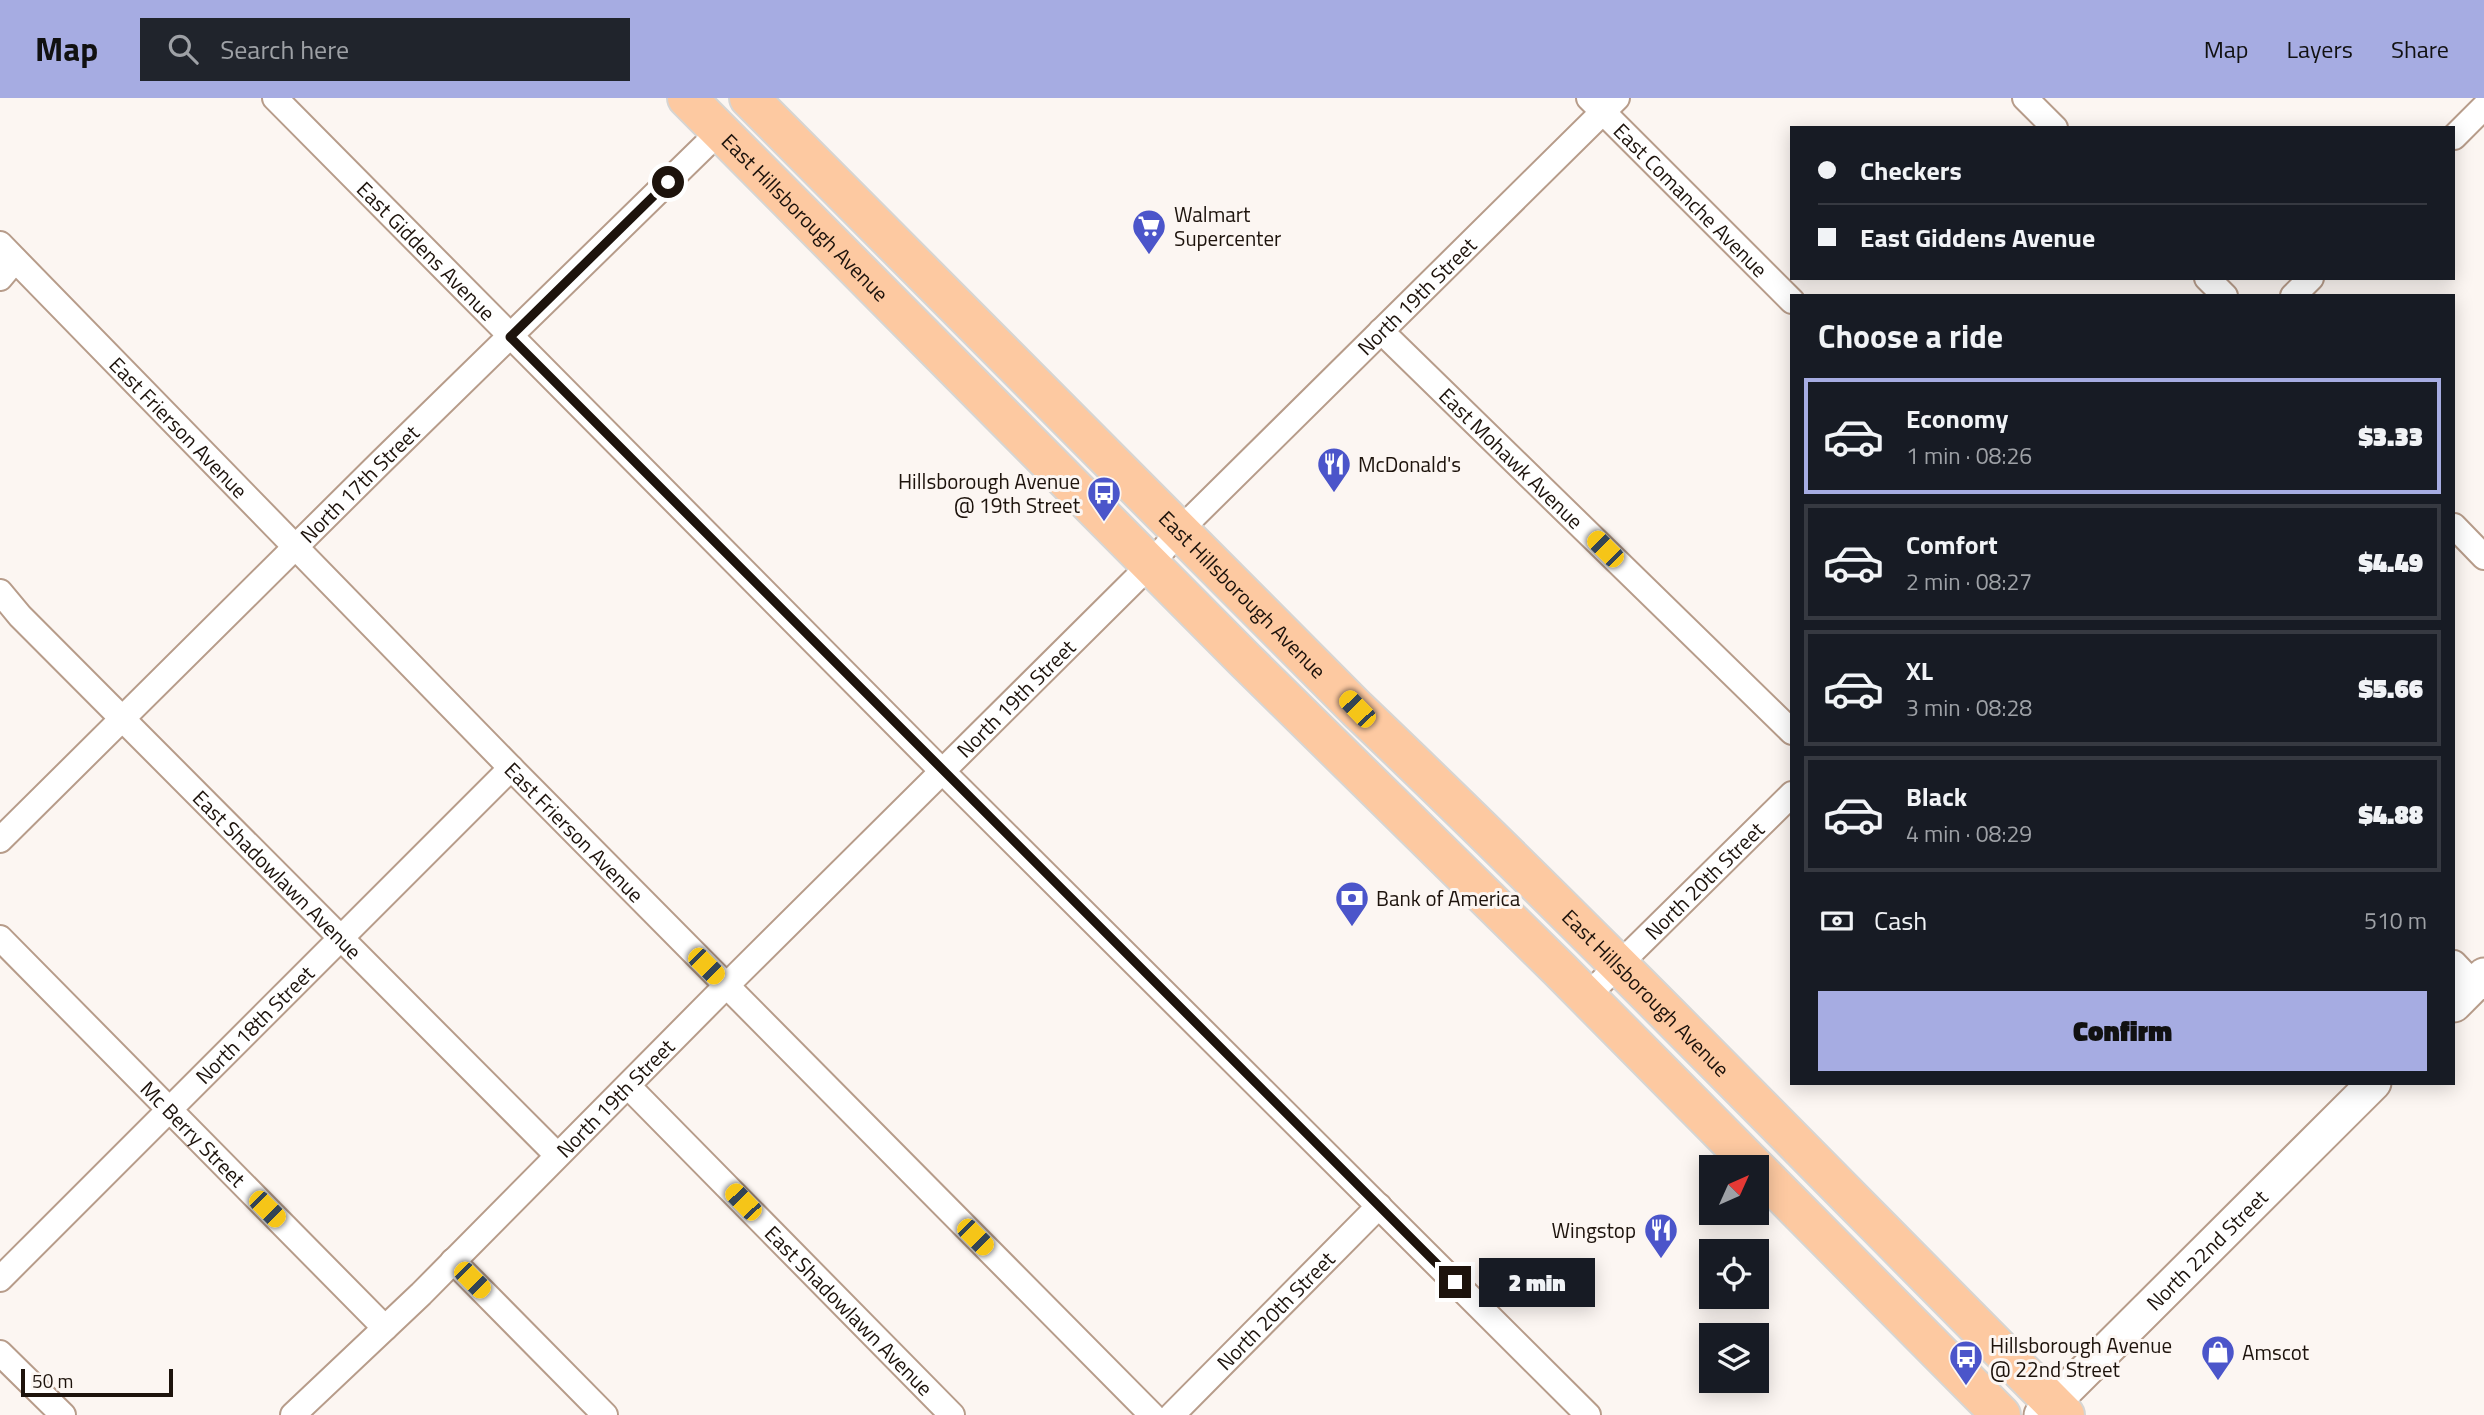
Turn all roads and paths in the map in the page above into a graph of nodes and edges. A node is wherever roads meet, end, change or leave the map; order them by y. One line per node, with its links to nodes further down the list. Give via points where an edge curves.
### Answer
1 (275, 98): 17 (street, East Giddens Avenue)
2 (687, 98): 8 (main road, East Hillsborough Avenue)
3 (749, 98): 19 (main road, East Hillsborough Avenue)
4 (2025, 98): 7 (street)
5 (1603, 103): 15 (street, East Comanche Avenue); 16 (street, North 19th Street)
6 (2476, 110): 9 (street)
7 (2053, 126)
8 (720, 131): 17 (street, North 17th Street); 22 (main road, East Hillsborough Avenue)
9 (2455, 136)
10 (5, 261): 20 (street, East Frierson Avenue)
11 (2209, 280): 13 (street)
12 (2309, 280): 14 (street)
13 (2223, 294)
14 (2295, 294)
15 (1790, 299)
16 (1381, 331): 19 (street, North 19th Street); 25 (street, East Mohawk Avenue)
17 (510, 337): 20 (street, North 17th Street); 27 (street, East Giddens Avenue)
18 (2455, 527): 21 (street)
19 (1180, 530): 22 (street, North 19th Street); 32 (main road, East Hillsborough Avenue)
20 (295, 547): 24 (street, North 17th Street); 26 (street, East Frierson Avenue)
21 (2484, 557)
22 (1151, 564): 27 (street, North 19th Street); 34 (main road, East Hillsborough Avenue)
23 (0, 592): 24 (street, East Shadowlawn Avenue)
24 (123, 719): 29 (street, North 17th Street); 31 (street, East Shadowlawn Avenue)
25 (1790, 730)
26 (511, 768): 31 (street, North 18th Street); 33 (street, East Frierson Avenue)
27 (942, 771): 33 (street, North 19th Street); 41 (street, East Giddens Avenue)
28 (1790, 795): 32 (street, North 20th Street)
29 (0, 840)
30 (0, 939): 37 (street, Mc Berry Street)
31 (341, 939): 37 (street, North 18th Street); 38 (street, East Shadowlawn Avenue)
32 (1618, 965): 34 (street, North 20th Street); 46 (main road, East Hillsborough Avenue)
33 (726, 986): 36 (street, North 19th Street); 51 (street, East Frierson Avenue)
34 (1587, 998): 39 (main road, East Hillsborough Avenue)
35 (2372, 1085): 46 (street, North 22nd Street)
36 (628, 1086): 38 (street, North 19th Street); 50 (street, East Shadowlawn Avenue)
37 (169, 1111): 43 (street, North 18th Street); 44 (street, Mc Berry Street)
38 (557, 1155): 42 (street, North 19th Street)
39 (1743, 1155)
40 (1769, 1181): 54 (main road, East Hillsborough Avenue)
41 (1379, 1206): 52 (street, North 20th Street); 53 (street, East Giddens Avenue)
42 (453, 1261): 44 (street, North 19th Street); 49 (street)
43 (0, 1279)
44 (385, 1328): 48 (street, North 19th Street)
45 (0, 1353): 47 (street)
46 (2053, 1411)
47 (63, 1415)
48 (293, 1415)
49 (605, 1415)
50 (952, 1415)
51 (1152, 1415)
52 (1172, 1415)
53 (1588, 1415)
54 (2001, 1415)

